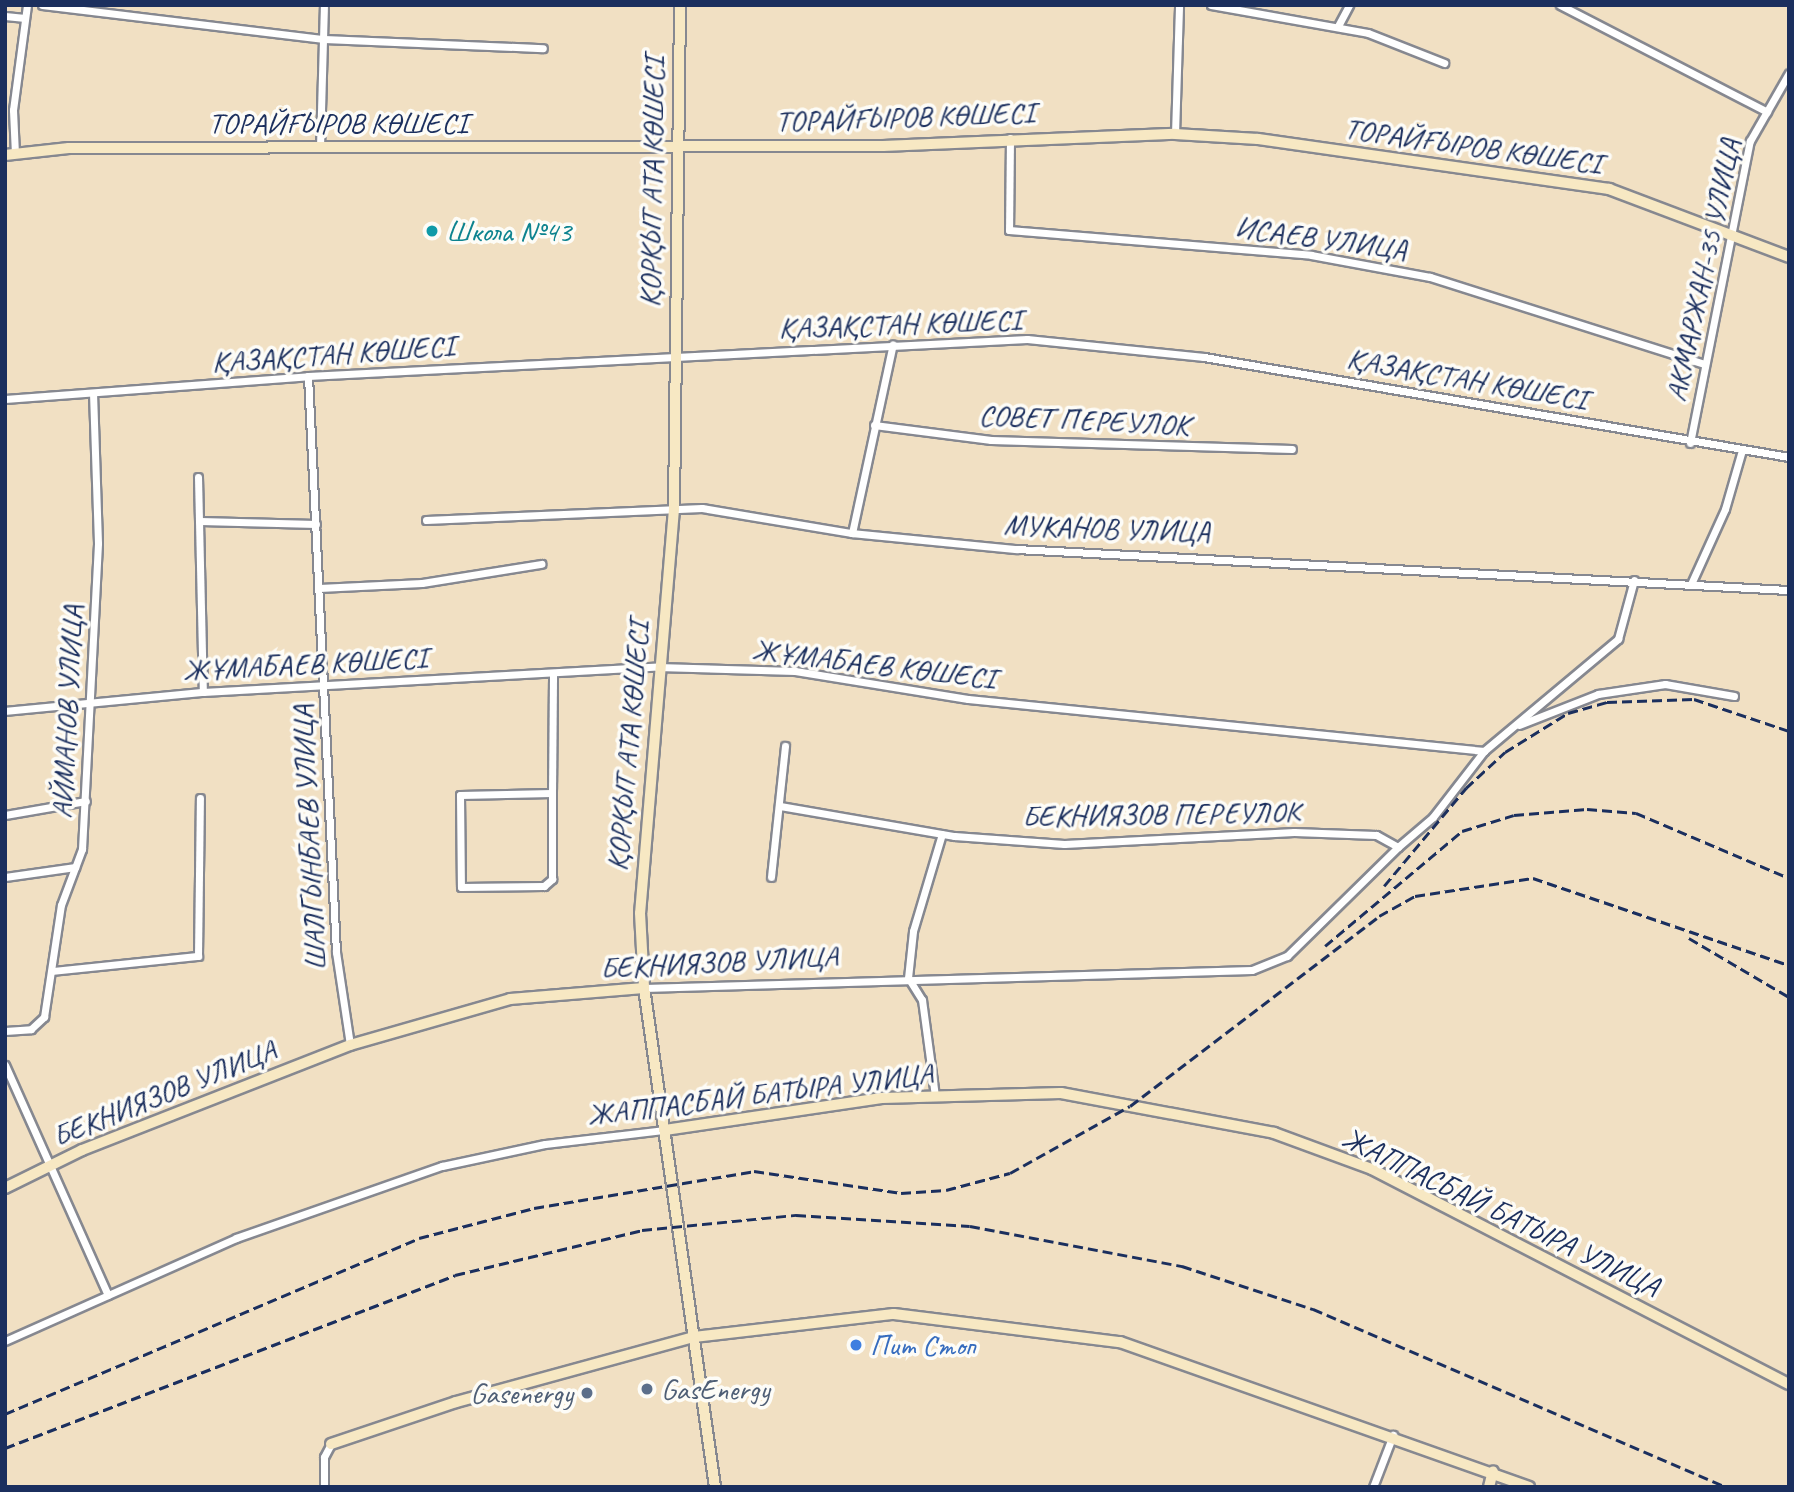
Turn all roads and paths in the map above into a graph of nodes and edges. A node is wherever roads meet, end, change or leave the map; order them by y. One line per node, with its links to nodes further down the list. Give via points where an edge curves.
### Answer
1 (27, 5): 10 (street)
2 (42, 5): 12 (street)
3 (324, 5): 12 (street)
4 (680, 5): 20 (street, ҚОРҚЫТ АТА КӨШЕСІ)
5 (1179, 5): 18 (street)
6 (1210, 5): 11 (street)
7 (1349, 5): 11 (street)
8 (1560, 5): 16 (street)
9 (5, 16): 10 (street)
10 (25, 18): 17 (street)
11 (1338, 26): 14 (street)
12 (324, 39): 13 (street); 21 (street)
13 (543, 48)
14 (1444, 63)
15 (1789, 73): 16 (street, АКМАРЖАН-35 УЛИЦА)
16 (1767, 112): 23 (street, АКМАРЖАН-35 УЛИЦА, via 1750,141)
17 (9, 118): 22 (street)
18 (1175, 134): 19 (street, ТОРАЙҒЫРОВ КӨШЕСІ); 23 (street, ТОРАЙҒЫРОВ КӨШЕСІ, via 1258,139 1609,190)
19 (1010, 138): 20 (street, ТОРАЙҒЫРОВ КӨШЕСІ); 27 (street, ИСАЕВ УЛИЦА, via 1009,230 1311,255 1430,277)
20 (678, 146): 21 (street, ТОРАЙҒЫРОВ КӨШЕСІ); 26 (street, ҚОРҚЫТ АТА КӨШЕСІ)
21 (320, 147): 22 (street, ТОРАЙҒЫРОВ КӨШЕСІ)
22 (10, 154)
23 (1728, 237): 24 (street, ТОРАЙҒЫРОВ КӨШЕСІ); 27 (street, АКМАРЖАН-35 УЛИЦА)
24 (1789, 257)
25 (893, 344): 26 (street, ҚАЗАҚСТАН КӨШЕСІ); 31 (street); 32 (street, ҚАЗАҚСТАН КӨШЕСІ, via 1027,340 1204,357)
26 (673, 358): 28 (street, ҚАЗАҚСТАН КӨШЕСІ); 37 (street, ҚОРҚЫТ АТА КӨШЕСІ)
27 (1704, 364): 32 (street, АКМАРЖАН-35 УЛИЦА)
28 (309, 376): 29 (street, ҚАЗАҚСТАН КӨШЕСІ); 40 (street, ШАЛГЫНБАЕВ УЛИЦА)
29 (93, 394): 30 (street, ҚАЗАҚСТАН КӨШЕСІ); 52 (street, АЙМАНОВ УЛИЦА, via 98,543)
30 (5, 400)
31 (874, 425): 33 (street, СОВЕТ ПЕРЕУЛОК, via 991,440); 41 (street)
32 (1690, 443): 34 (street, ҚАЗАҚСТАН КӨШЕСІ)
33 (1292, 449)
34 (1742, 450): 35 (street, ҚАЗАҚСТАН КӨШЕСІ); 44 (street, via 1725,509)
35 (1789, 457)
36 (198, 477): 39 (street)
37 (674, 509): 38 (street, МУКАНОВ УЛИЦА); 41 (street, МУКАНОВ УЛИЦА); 47 (street, ҚОРҚЫТ АТА КӨШЕСІ)
38 (426, 520)
39 (200, 521): 40 (street); 50 (street)
40 (316, 524): 45 (street, ШАЛГЫНБАЕВ УЛИЦА)
41 (852, 533): 43 (street, МУКАНОВ УЛИЦА, via 1016,549)
42 (541, 564): 45 (street, via 422,583)
43 (1634, 580): 44 (street, МУКАНОВ УЛИЦА); 54 (street, БЕКНИЯЗОВ УЛИЦА, via 1618,639)
44 (1691, 584): 46 (street, МУКАНОВ УЛИЦА)
45 (319, 588): 49 (street, ШАЛГЫНБАЕВ УЛИЦА)
46 (1789, 590)
47 (657, 667): 48 (street, ЖҰМАБАЕВ КӨШЕСІ); 56 (street, ЖҰМАБАЕВ КӨШЕСІ, via 795,671 968,699); 69 (street, ҚОРҚЫТ АТА КӨШЕСІ, via 640,913)
48 (552, 674): 49 (street, ЖҰМАБАЕВ КӨШЕСІ); 57 (street)
49 (323, 685): 50 (street, ЖҰМАБАЕВ КӨШЕСІ); 71 (street, ШАЛГЫНБАЕВ УЛИЦА, via 336,952)
50 (203, 692): 52 (street, ЖҰМАБАЕВ КӨШЕСІ)
51 (1734, 696): 54 (street, via 1665,684 1612,692)
52 (93, 700): 53 (street, ЖҰМАБАЕВ КӨШЕСІ); 59 (street, АЙМАНОВ УЛИЦА)
53 (5, 711)
54 (1512, 728): 56 (street, БЕКНИЯЗОВ УЛИЦА)
55 (785, 746): 60 (street)
56 (1484, 751): 63 (street, БЕКНИЯЗОВ УЛИЦА, via 1433,817)
57 (552, 793): 57 (street, via 549,884 461,887 460,795)
58 (200, 798): 67 (street, via 198,956)
59 (86, 801): 61 (street); 64 (street, АЙМАНОВ УЛИЦА)
60 (781, 806): 62 (street, БЕКНИЯЗОВ ПЕРЕУЛОК); 66 (street)
61 (5, 815)
62 (942, 834): 63 (street, БЕКНИЯЗОВ ПЕРЕУЛОК, via 1064,844 1294,832 1377,835); 68 (street, via 913,931)
63 (1398, 847): 68 (street, БЕКНИЯЗОВ УЛИЦА, via 1287,956 1252,970)
64 (75, 867): 65 (street); 67 (street, АЙМАНОВ УЛИЦА, via 61,905)
65 (5, 877)
66 (771, 877)
67 (52, 971): 70 (street, АЙМАНОВ УЛИЦА, via 40,1025)
68 (908, 978): 69 (street, БЕКНИЯЗОВ УЛИЦА); 73 (street, via 922,1000)
69 (644, 988): 71 (street, БЕКНИЯЗОВ УЛИЦА, via 510,999); 74 (street, ҚОРҚЫТ АТА КӨШЕСІ)
70 (5, 1031)
71 (350, 1045): 75 (street, БЕКНИЯЗОВ УЛИЦА)
72 (5, 1065): 75 (street)
73 (935, 1096): 74 (street, ЖАППАСБАЙ БАТЫРА УЛИЦА, via 882,1098); 80 (street, ЖАППАСБАЙ БАТЫРА УЛИЦА, via 1061,1093 1274,1133 1372,1169)
74 (665, 1130): 77 (street, ЖАППАСБАЙ БАТЫРА УЛИЦА, via 545,1144 442,1166 236,1238); 78 (street, ҚОРҚЫТ АТА КӨШЕСІ)
75 (49, 1166): 76 (street, БЕКНИЯЗОВ УЛИЦА); 77 (street)
76 (5, 1188)
77 (107, 1295): 79 (street, ЖАППАСБАЙ БАТЫРА УЛИЦА)
78 (694, 1337): 81 (street, via 894,1314 1038,1329 1120,1342); 82 (street, via 443,1405); 85 (street, ҚОРҚЫТ АТА КӨШЕСІ)
79 (5, 1341)
80 (1789, 1384)
81 (1394, 1434): 83 (street); 86 (street)
82 (331, 1444): 84 (street)
83 (1493, 1471): 87 (street); 88 (street)
84 (324, 1487)
85 (715, 1487)
86 (1373, 1487)
87 (1489, 1487)
88 (1529, 1487)

